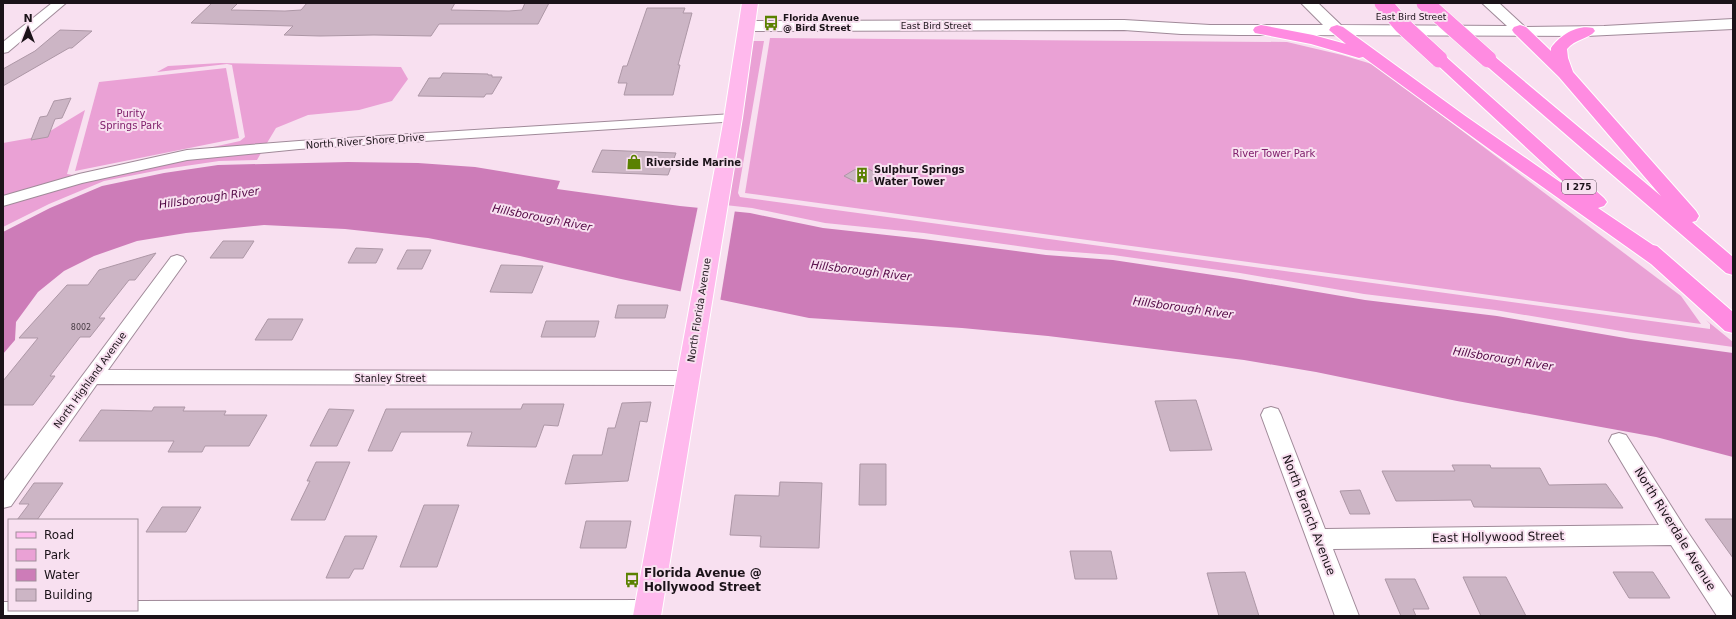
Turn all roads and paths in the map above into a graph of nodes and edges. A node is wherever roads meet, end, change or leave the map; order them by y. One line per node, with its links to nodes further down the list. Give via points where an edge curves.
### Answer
1 (60, 3): 17 (street)
2 (750, 3): 12 (main road, North Florida Avenue)
3 (1309, 3): 7 (street)
4 (1382, 3): 23 (highway, I 275, bridge, via 1402,25)
5 (1425, 3): 24 (highway, bridge)
6 (1490, 3): 8 (street)
7 (1322, 17): 8 (street, East Bird Street); 11 (street, East Bird Street, via 1160,19); 14 (street)
8 (1505, 17): 9 (street, East Bird Street); 15 (street)
9 (1699, 24): 10 (street, East Bird Street); 16 (street, East Bird Street)
10 (1733, 24)
11 (1124, 25): 12 (street, East Bird Street); 13 (street, East Bird Street, via 1164,29)
12 (747, 26): 20 (main road, North Florida Avenue)
13 (1261, 30): 14 (street, East Bird Street); 18 (highway, via 1320,42)
14 (1337, 30): 15 (street, East Bird Street); 18 (highway)
15 (1520, 30): 16 (street, East Bird Street); 19 (highway)
16 (1587, 31): 19 (highway, via 1567,39 1559,48)
17 (3, 49)
18 (1370, 56): 23 (highway)
19 (1565, 73): 24 (highway)
20 (733, 118): 21 (street, North River Shore Drive, via 299,145 187,155); 27 (main road, North Florida Avenue, via 716,206)
21 (3, 201)
22 (177, 261): 26 (street, North Highland Avenue)
23 (1662, 261): 25 (highway, I 275)
24 (1733, 267)
25 (1727, 320)
26 (92, 377): 27 (street, Stanley Street); 30 (street, North Highland Avenue)
27 (689, 378): 34 (main road, North Florida Avenue)
28 (1270, 415): 32 (street, North Branch Avenue)
29 (1619, 441): 31 (street, North Riverdale Avenue)
30 (3, 499)
31 (1677, 535): 32 (street, East Hollywood Street); 36 (street, North Riverdale Avenue)
32 (1318, 539): 35 (street, North Branch Avenue)
33 (3, 612): 34 (street)
34 (648, 614)
35 (1347, 616)
36 (1731, 616)

